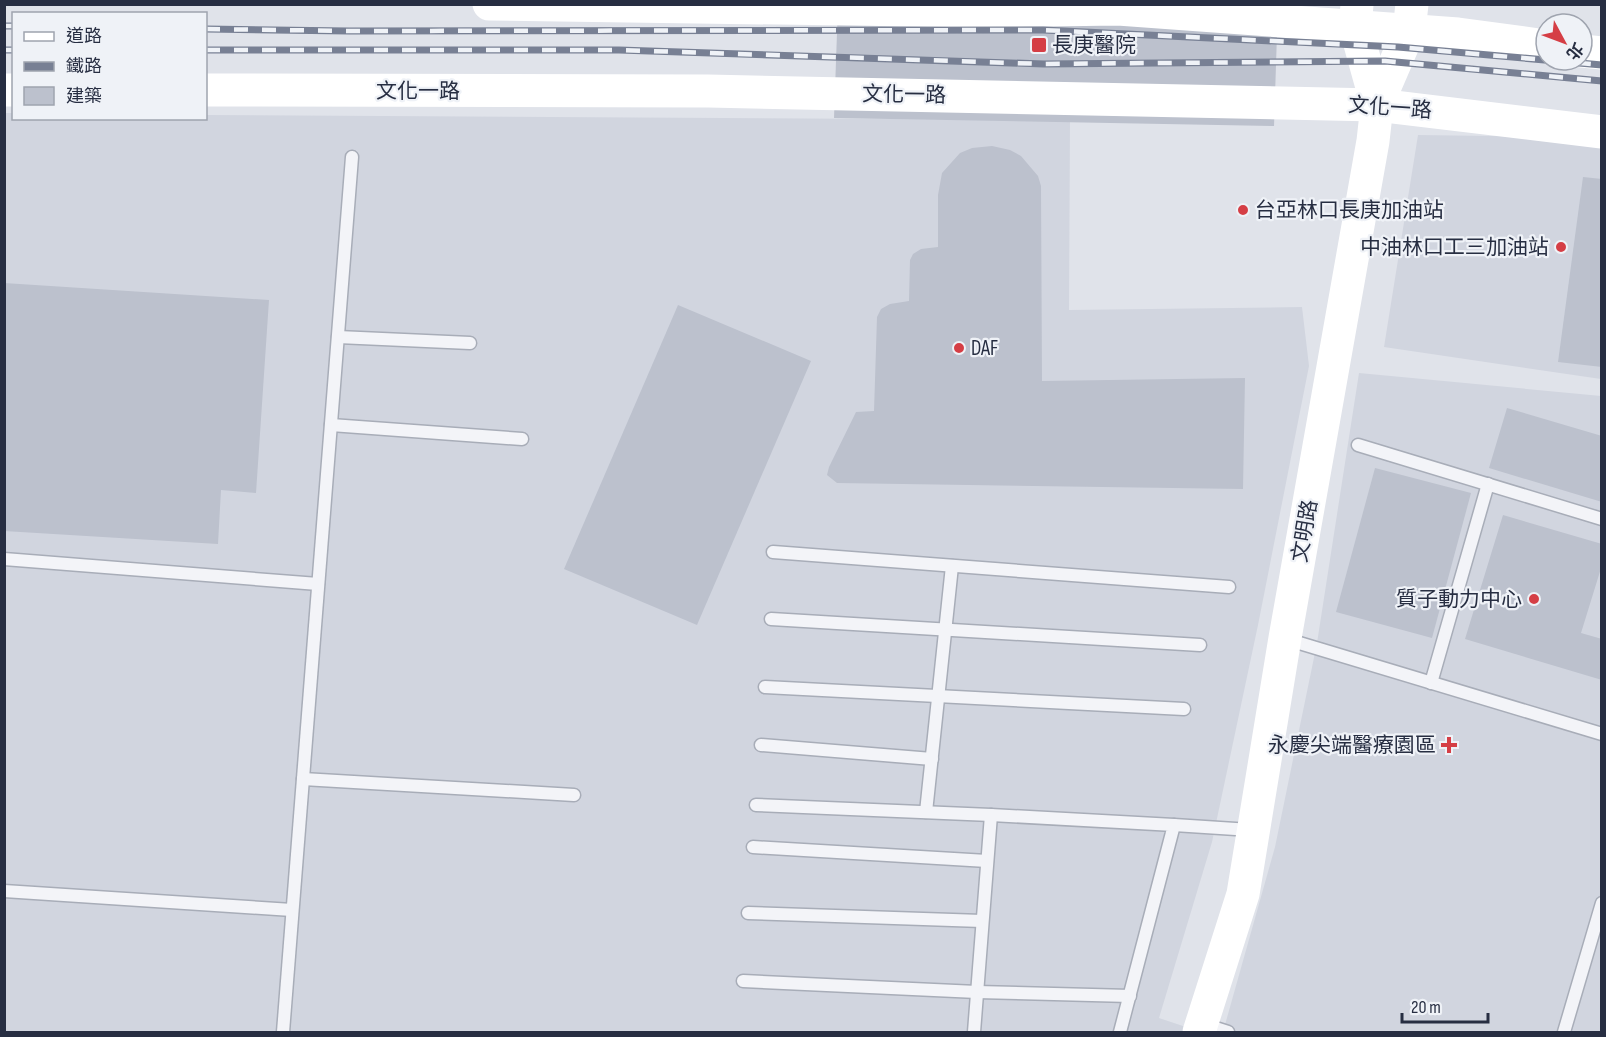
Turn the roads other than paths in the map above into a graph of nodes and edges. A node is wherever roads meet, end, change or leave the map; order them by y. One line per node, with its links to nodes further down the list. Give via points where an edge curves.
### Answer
1 (489, 4): 2 (street)
2 (1356, 15): 3 (street); 6 (street)
3 (1411, 18): 4 (street, via 1458,34); 6 (street, 文明路)
4 (1534, 44)
5 (207, 90): 6 (street, 文化一路, via 720,91)
6 (1377, 105): 7 (street, 文化一路); 23 (street, 文明路)
7 (1602, 132)
8 (352, 157): 9 (lane)
9 (338, 337): 10 (lane); 11 (lane)
10 (470, 344)
11 (331, 425): 12 (lane); 19 (lane)
12 (522, 439)
13 (1358, 445): 14 (lane)
14 (1488, 484): 15 (lane); 25 (lane)
15 (1602, 519)
16 (773, 552): 18 (lane)
17 (4, 559): 19 (lane)
18 (952, 566): 20 (lane); 22 (lane)
19 (318, 584): 32 (lane)
20 (1229, 587)
21 (771, 619): 22 (lane)
22 (945, 630): 24 (lane); 27 (lane)
23 (1285, 638): 25 (lane); 38 (street, 文明路)
24 (1200, 645)
25 (1431, 683): 29 (lane)
26 (765, 687): 27 (lane)
27 (938, 696): 28 (lane); 31 (lane)
28 (1184, 709)
29 (1602, 734)
30 (761, 745): 31 (lane)
31 (932, 759): 35 (lane)
32 (303, 778): 33 (lane); 43 (lane)
33 (574, 795)
34 (756, 805): 35 (lane)
35 (926, 812): 36 (lane)
36 (991, 815): 37 (lane); 40 (lane)
37 (1174, 825): 38 (lane); 48 (lane)
38 (1254, 830): 49 (street, 文明路, via 1243,894)
39 (753, 847): 40 (lane)
40 (987, 861): 45 (lane)
41 (4, 891): 43 (lane)
42 (1602, 903): 53 (lane)
43 (292, 910): 50 (lane)
44 (748, 913): 45 (lane)
45 (982, 921): 47 (lane)
46 (743, 981): 47 (lane)
47 (977, 992): 48 (lane); 51 (lane)
48 (1130, 996): 52 (lane)
49 (1209, 1029)
50 (283, 1032)
51 (974, 1032)
52 (1120, 1032)
53 (1564, 1032)

